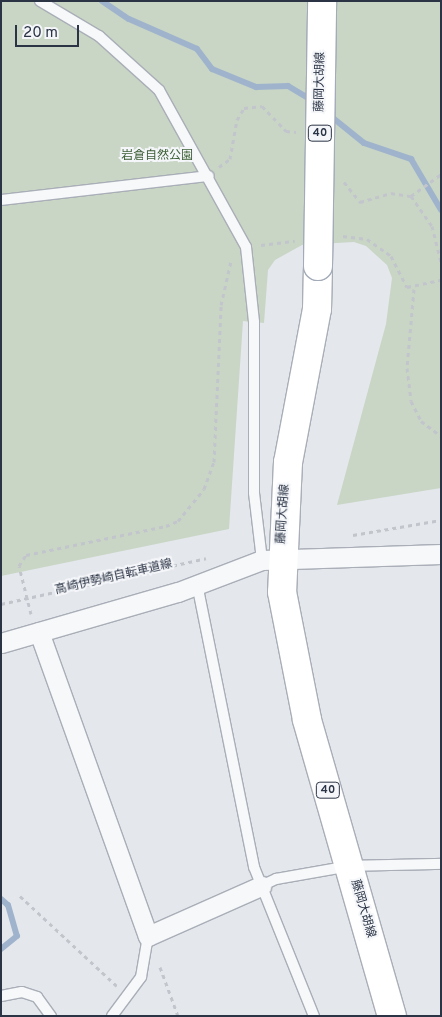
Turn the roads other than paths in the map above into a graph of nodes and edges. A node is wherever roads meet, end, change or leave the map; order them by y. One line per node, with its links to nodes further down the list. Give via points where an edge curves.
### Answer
1 (40, 1): 3 (lane, via 99,36 159,90)
2 (322, 1): 6 (main road, 藤岡大胡線 / 40, bridge, via 317,309)
3 (209, 176): 4 (lane); 6 (lane, via 246,247 254,322 254,493)
4 (1, 200)
5 (441, 554): 6 (street)
6 (272, 560): 7 (street); 11 (main road, 藤岡大胡線 / 40, via 282,592 307,720)
7 (197, 584): 8 (street); 12 (lane, via 216,666 244,831)
8 (39, 632): 9 (street); 13 (street)
9 (1, 643)
10 (441, 864): 11 (lane)
11 (350, 866): 12 (lane, via 276,879); 18 (main road, 藤岡大胡線 / 40)
12 (261, 886): 13 (street); 17 (lane)
13 (148, 936): 16 (lane, via 141,977)
14 (1, 996): 15 (lane, via 22,992 36,997)
15 (51, 1016)
16 (112, 1016)
17 (314, 1016)
18 (392, 1016)

